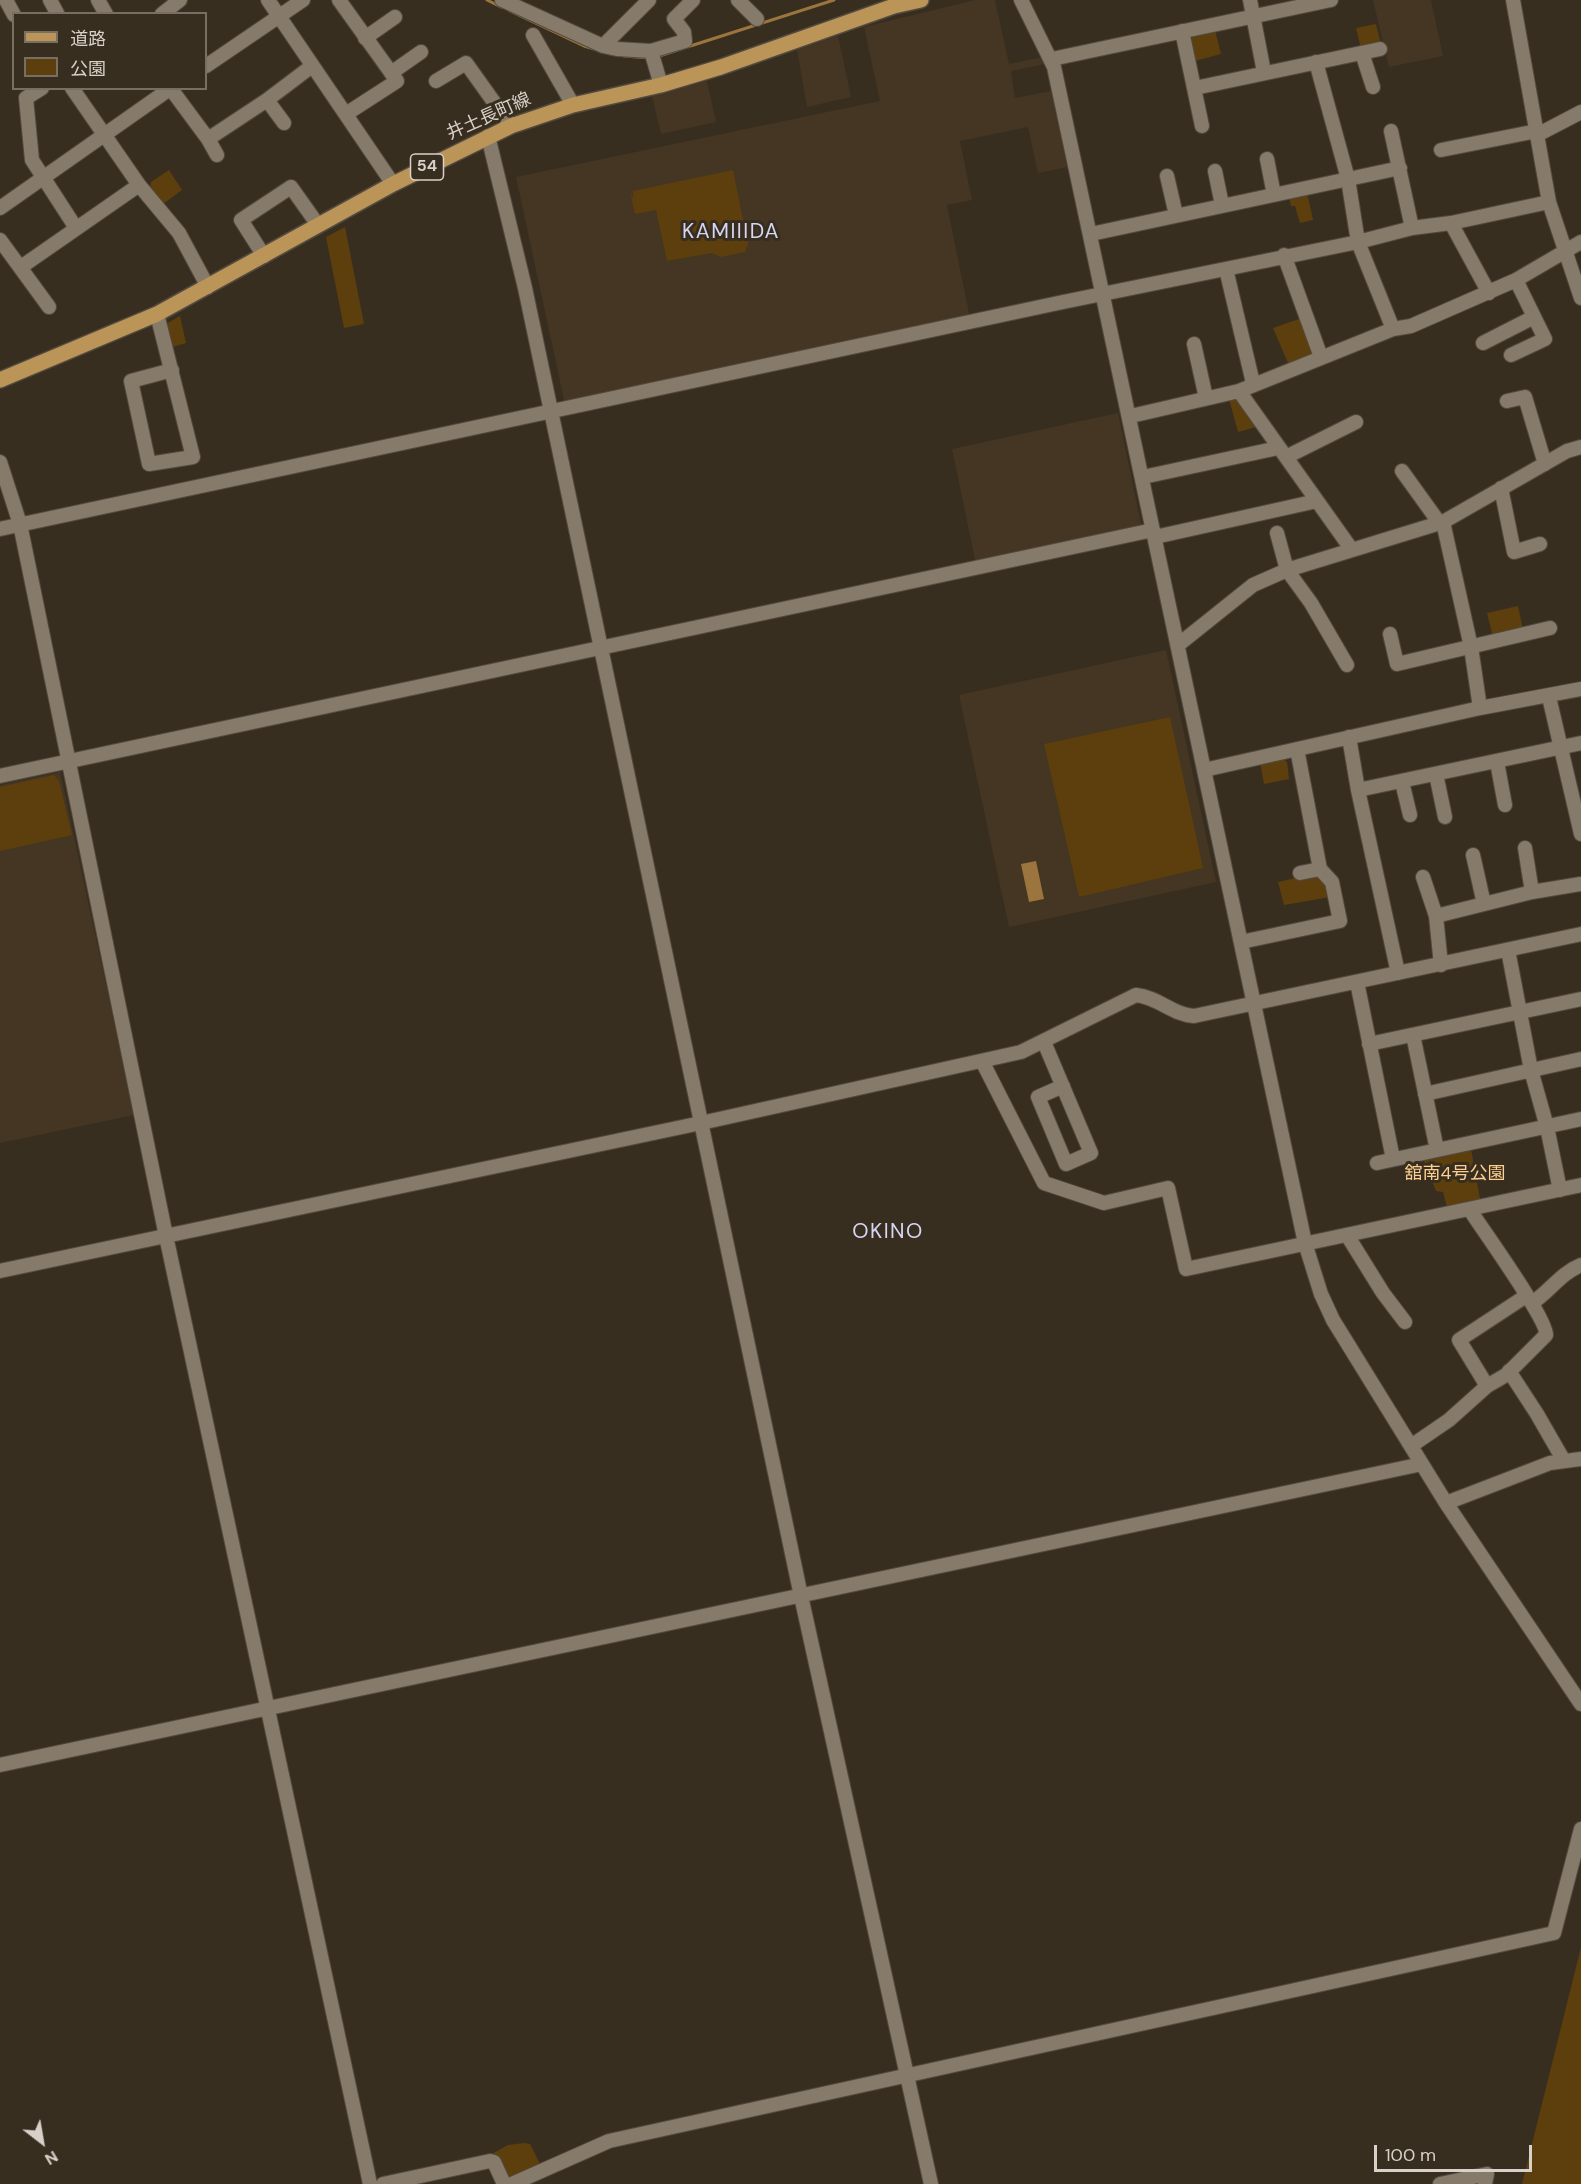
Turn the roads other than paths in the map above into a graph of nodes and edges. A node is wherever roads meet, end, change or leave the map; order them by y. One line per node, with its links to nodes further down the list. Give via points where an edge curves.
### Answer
1 (180, 0): 15 (street)
2 (268, 0): 17 (street)
3 (303, 0): 17 (street)
4 (339, 0): 22 (street)
5 (502, 0): 14 (street)
6 (649, 0): 23 (street)
7 (693, 0): 27 (street, via 674,19 684,32 685,41)
8 (738, 0): 19 (street)
9 (921, 0): 35 (main road, 井土長町線 / 54)
10 (1021, 0): 28 (street)
11 (1250, 0): 16 (street)
12 (1331, 0): 16 (street)
13 (1513, 0): 50 (street)
14 (523, 4): 23 (street)
15 (165, 12)
16 (1252, 16): 20 (street); 32 (street)
17 (280, 17): 30 (street); 31 (street)
18 (395, 17): 22 (street)
19 (757, 19)
20 (1182, 31): 28 (street); 37 (street)
21 (533, 35): 43 (street)
22 (365, 38): 33 (street)
23 (603, 46): 27 (street)
24 (1380, 48): 26 (street)
25 (421, 52): 33 (street)
26 (1362, 53): 29 (street); 36 (street)
27 (653, 57): 35 (street)
28 (1052, 59): 73 (street)
29 (1316, 62): 32 (street); 61 (street)
30 (207, 65)
31 (312, 66): 42 (street); 45 (street)
32 (1264, 72): 37 (street)
33 (391, 73): 45 (street, via 397,81)
34 (436, 81): 47 (street, via 466,63)
35 (661, 85): 43 (main road, 井土長町線 / 54)
36 (1373, 87)
37 (1195, 88): 48 (street)
38 (39, 90): 60 (street, via 26,98 32,160)
39 (73, 90): 51 (street)
40 (170, 90): 51 (street)
41 (172, 90): 53 (street)
42 (267, 100): 46 (street); 53 (street)
43 (573, 105): 47 (main road, 井土長町線 / 54)
44 (1581, 112): 50 (street)
45 (346, 114): 62 (street)
46 (284, 123)
47 (511, 126): 52 (main road, 井土長町線 / 54)
48 (1202, 126)
49 (1390, 131): 57 (street)
50 (1537, 133): 54 (street); 65 (street)
51 (104, 134): 60 (street); 63 (street)
52 (488, 136): 62 (main road, 井土長町線 / 54); 101 (street)
53 (208, 139): 55 (street)
54 (1441, 150)
55 (217, 155)
56 (1267, 159): 64 (street)
57 (1400, 168): 61 (street); 72 (street)
58 (1215, 171): 66 (street)
59 (1167, 176): 68 (street)
60 (42, 178): 67 (street); 71 (street)
61 (1348, 179): 64 (street); 75 (street)
62 (393, 184): 70 (main road, 井土長町線 / 54)
63 (139, 185): 71 (street); 83 (street, via 179,233)
64 (1274, 195): 66 (street)
65 (1549, 201): 69 (street); 77 (street)
66 (1222, 205): 68 (street)
67 (0, 208)
68 (1176, 215): 73 (street)
69 (1451, 223): 72 (street); 84 (street)
70 (318, 225): 79 (main road, 井土長町線 / 54); 79 (street, via 291,187 241,220)
71 (76, 228): 80 (street)
72 (1412, 228): 75 (street)
73 (1091, 234): 85 (street)
74 (0, 240): 80 (street)
75 (1358, 242): 78 (street); 90 (street)
76 (1581, 242): 77 (street)
77 (1567, 251): 82 (street); 86 (street)
78 (1284, 255): 81 (street); 94 (street)
79 (264, 256): 83 (main road, 井土長町線 / 54)
80 (21, 267): 87 (street)
81 (1226, 269): 85 (street); 97 (street)
82 (1516, 280): 84 (street); 89 (street)
83 (208, 287): 88 (main road, 井土長町線 / 54)
84 (1489, 293): 90 (street, via 1411,326)
85 (1104, 294): 101 (street); 102 (street)
86 (1581, 298)
87 (49, 307)
88 (157, 314): 95 (street); 96 (main road, 井土長町線 / 54)
89 (1534, 317): 91 (street); 93 (street, via 1545,339)
90 (1393, 329): 94 (street)
91 (1483, 343)
92 (1194, 344): 99 (street)
93 (1511, 355)
94 (1321, 357): 97 (street)
95 (172, 370): 95 (street, via 193,457 149,464 131,381)
96 (0, 380)
97 (1253, 383): 98 (street)
98 (1239, 391): 99 (street); 105 (street)
99 (1206, 398): 102 (street)
100 (1507, 401): 107 (street, via 1525,397)
101 (551, 413): 113 (street); 124 (street)
102 (1131, 416): 109 (street)
103 (1356, 422): 105 (street)
104 (1581, 447): 107 (street)
105 (1282, 453): 109 (street); 111 (street)
106 (0, 462): 113 (street)
107 (1545, 464): 110 (street)
108 (1402, 471): 112 (street)
109 (1143, 477): 115 (street)
110 (1501, 488): 112 (street); 117 (street, via 1514,552)
111 (1317, 501): 115 (street); 118 (street)
112 (1441, 522): 118 (street); 123 (street)
113 (20, 524): 114 (street); 133 (street)
114 (0, 529)
115 (1154, 533): 122 (street); 124 (street)
116 (1277, 534): 119 (street)
117 (1540, 544)
118 (1352, 550): 119 (street)
119 (1287, 570): 122 (street, via 1253,585); 125 (street)
120 (1550, 628): 123 (street)
121 (1390, 634): 123 (street, via 1397,664)
122 (1178, 645): 135 (street)
123 (1471, 647): 128 (street)
124 (601, 650): 133 (street); 171 (street)
125 (1347, 665)
126 (1581, 689): 127 (street)
127 (1549, 697): 128 (street); 131 (street)
128 (1480, 708): 129 (street)
129 (1349, 737): 132 (street); 139 (street)
130 (1581, 743): 131 (street)
131 (1561, 747): 134 (street); 143 (street)
132 (1297, 749): 135 (street); 146 (street)
133 (68, 761): 137 (street); 180 (street)
134 (1497, 762): 136 (street); 140 (street)
135 (1204, 770): 154 (street)
136 (1436, 774): 138 (street); 142 (street)
137 (0, 776)
138 (1402, 782): 139 (street); 141 (street)
139 (1358, 790): 157 (street)
140 (1505, 806)
141 (1410, 815)
142 (1445, 817)
143 (1581, 834)
144 (1525, 849): 150 (street)
145 (1473, 855): 151 (street)
146 (1320, 869): 147 (street); 154 (street, via 1332,882 1340,921)
147 (1300, 873)
148 (1423, 877): 152 (street)
149 (1581, 884): 150 (street)
150 (1532, 892): 151 (street)
151 (1484, 903): 152 (street)
152 (1436, 916): 156 (street)
153 (1581, 934): 155 (street)
154 (1241, 942): 160 (street)
155 (1509, 950): 156 (street); 161 (street)
156 (1441, 965): 157 (street)
157 (1398, 973): 158 (street)
158 (1357, 982): 160 (street); 164 (street)
159 (1581, 999): 161 (street)
160 (1254, 1005): 163 (street, via 1185,1016 1148,996 1136,995); 181 (street)
161 (1521, 1011): 162 (street); 167 (street)
162 (1413, 1035): 164 (street); 169 (street)
163 (1044, 1042): 166 (street); 168 (street)
164 (1368, 1044): 174 (street)
165 (1581, 1059): 167 (street)
166 (982, 1061): 171 (street); 181 (street, via 1044,1183 1104,1203 1168,1188 1186,1269)
167 (1531, 1070): 169 (street); 172 (street)
168 (1063, 1086): 168 (street, via 1091,1153 1066,1164 1038,1097)
169 (1425, 1094): 173 (street)
170 (1581, 1119): 172 (street)
171 (701, 1123): 180 (street); 193 (street)
172 (1547, 1126): 173 (street); 177 (street)
173 (1437, 1150): 174 (street)
174 (1393, 1159): 175 (street)
175 (1377, 1163)
176 (1581, 1185): 177 (street)
177 (1560, 1190): 178 (street)
178 (1470, 1210): 179 (street); 184 (street)
179 (1347, 1235): 181 (street); 185 (street)
180 (166, 1236): 183 (street); 195 (street)
181 (1305, 1243): 188 (street, via 1333,1320)
182 (1581, 1265): 184 (street, via 1560,1278 1549,1292)
183 (0, 1271)
184 (1529, 1299): 186 (street, via 1547,1328 1546,1335); 187 (street, via 1459,1340)
185 (1405, 1322)
186 (1509, 1371): 187 (street); 190 (street)
187 (1487, 1386): 188 (street, via 1449,1420)
188 (1411, 1446): 191 (street)
189 (1581, 1459): 190 (street)
190 (1564, 1461): 192 (street)
191 (1422, 1464): 192 (street); 193 (street)
192 (1446, 1503): 194 (street)
193 (801, 1596): 195 (street); 198 (street)
194 (1581, 1704)
195 (268, 1708): 196 (street); 199 (street)
196 (0, 1765)
197 (1581, 1829): 198 (street, via 1554,1933)
198 (908, 2077): 202 (street, via 609,2141); 203 (street)
199 (370, 2184)
200 (383, 2184): 201 (street, via 490,2161)
201 (504, 2184)
202 (512, 2184)
203 (931, 2184)
204 (1440, 2184): 205 (street, via 1487,2174)
205 (1485, 2184)

